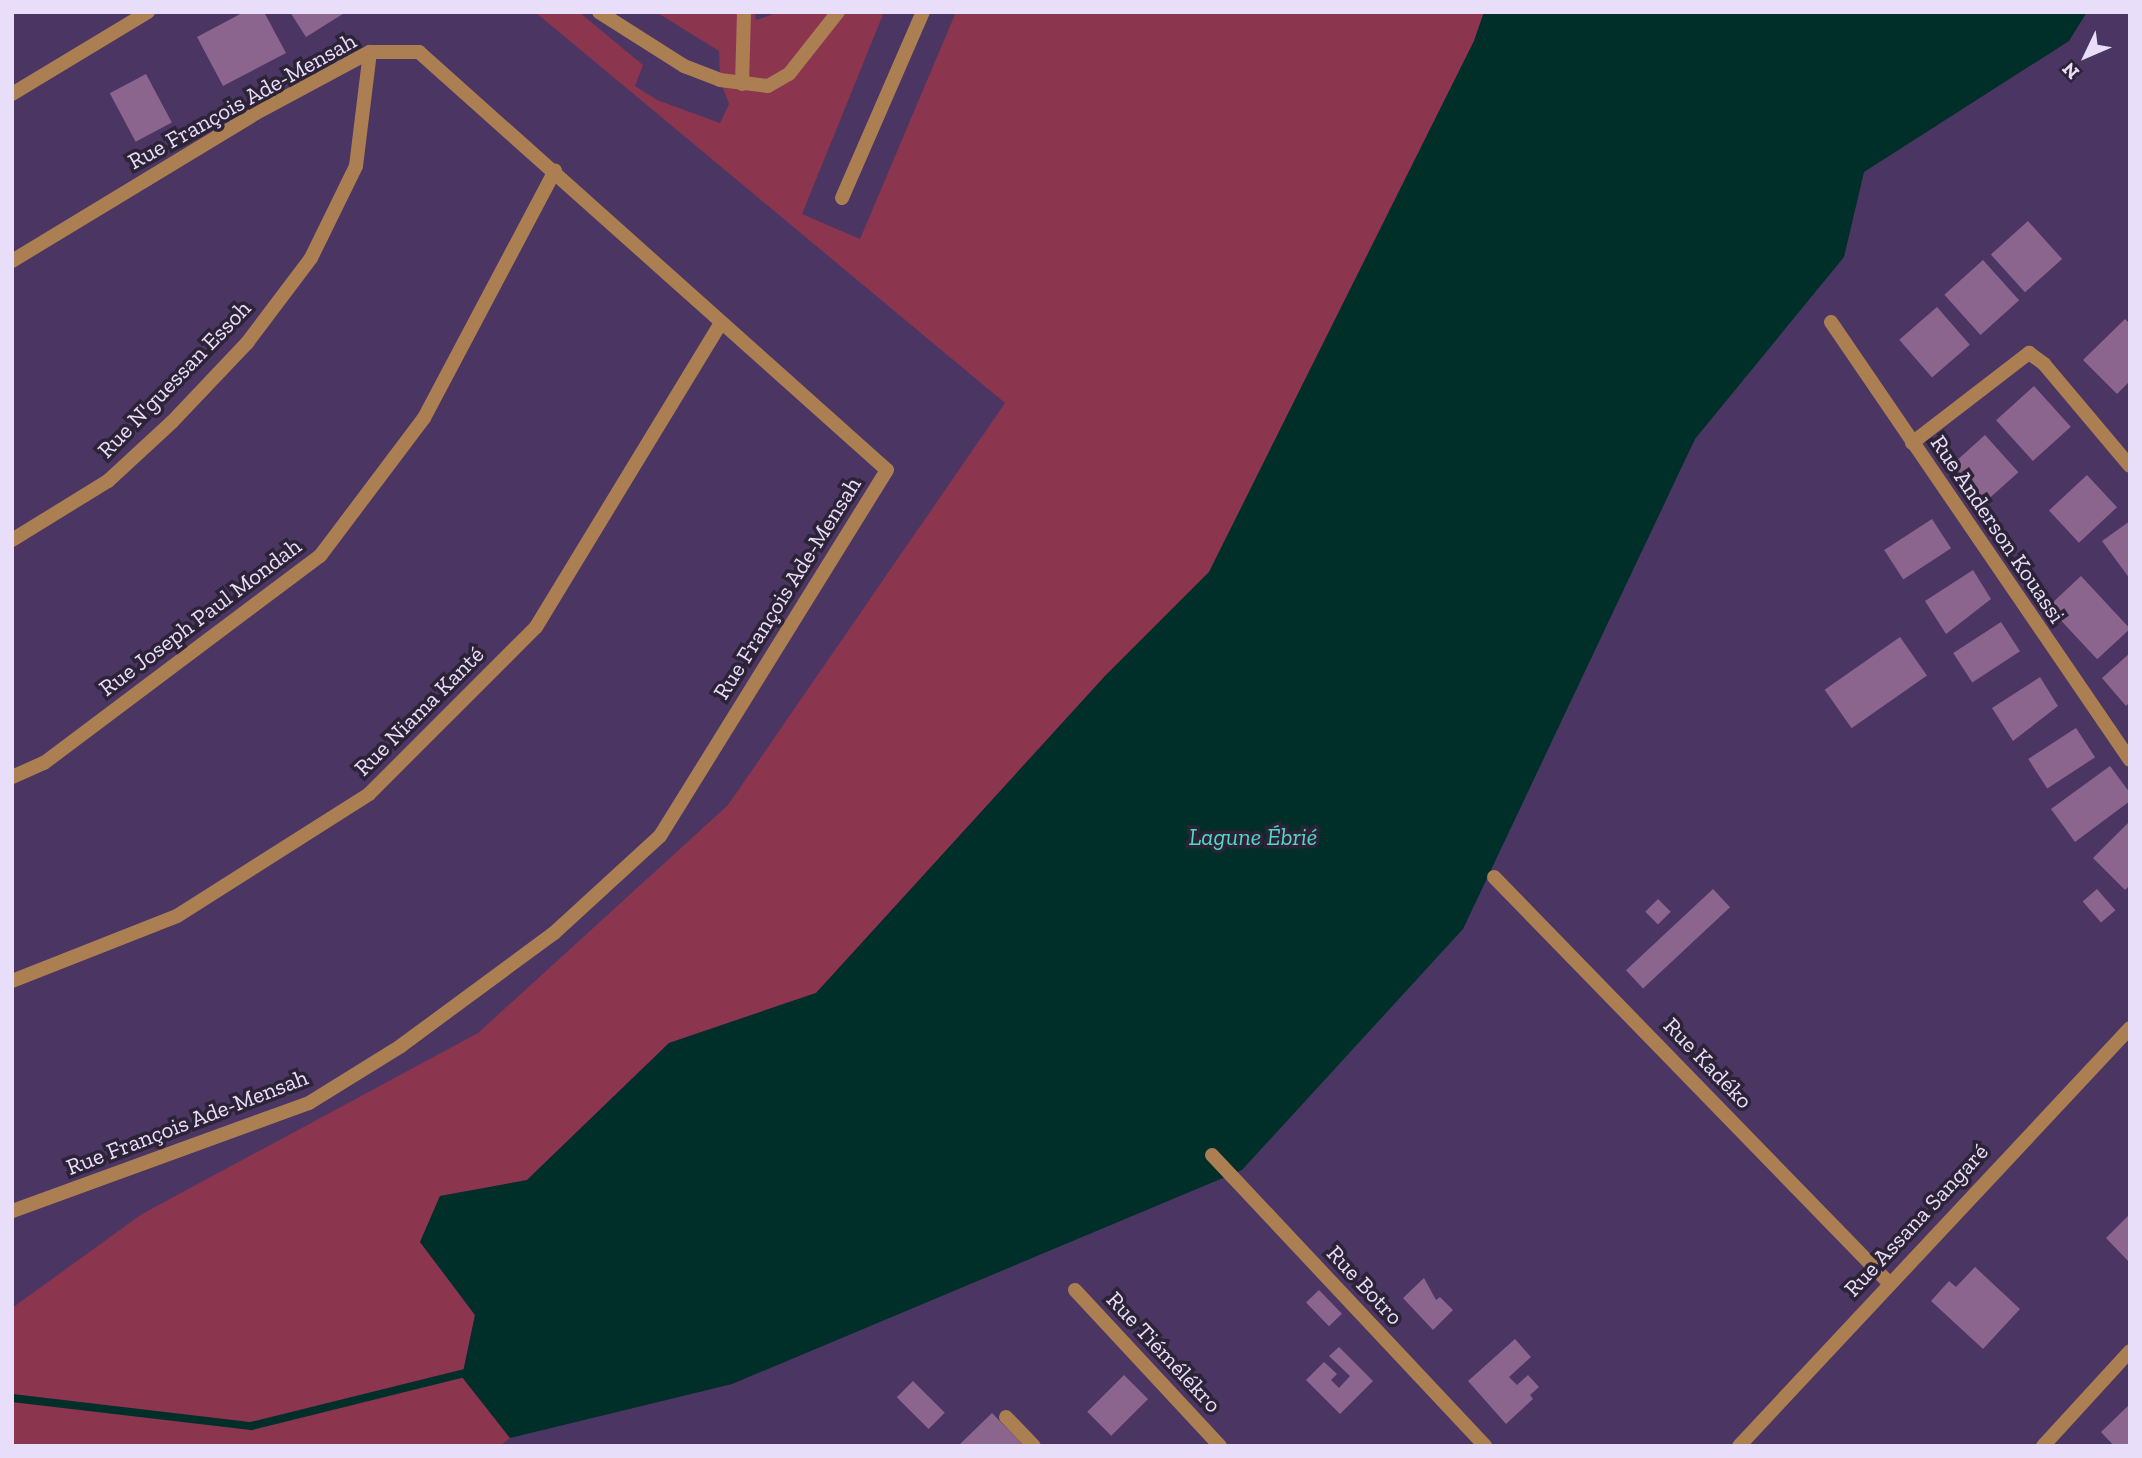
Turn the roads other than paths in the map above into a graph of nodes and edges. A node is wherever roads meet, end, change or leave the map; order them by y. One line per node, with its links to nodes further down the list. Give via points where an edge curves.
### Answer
1 (148, 12): 8 (street)
2 (599, 12): 7 (street, via 684,66)
3 (744, 12): 7 (street)
4 (838, 12): 7 (street, via 789,74 768,86)
5 (923, 12): 10 (street)
6 (370, 52): 9 (street, Rue François Ade-Mensah, via 419,52); 11 (street, Rue François Ade-Mensah, via 256,113); 16 (street, Rue N'guessan Essoh, via 356,166 311,258 247,343 172,422 108,481)
7 (742, 84)
8 (12, 94)
9 (555, 171): 13 (street, Rue François Ade-Mensah); 18 (street, Rue Joseph Paul Mondah, via 424,418 320,556 44,763)
10 (842, 198)
11 (12, 261)
12 (1831, 322): 14 (street, Rue Anderson Kouassi)
13 (721, 323): 20 (street, Rue Niama Kanté, via 536,627 369,794 177,916); 23 (street, Rue François Ade-Mensah, via 887,470 660,836 554,933 401,1046 309,1103)
14 (1912, 443): 15 (street, via 2029,354 2044,364); 17 (street, Rue Anderson Kouassi)
15 (2130, 466)
16 (12, 540)
17 (2130, 760)
18 (12, 777)
19 (1494, 877): 24 (street, Rue Kadéko)
20 (12, 981)
21 (2130, 1028): 24 (street, Rue Assana Sangaré)
22 (1212, 1155): 30 (street, Rue Botro)
23 (12, 1211)
24 (1888, 1282): 31 (street, Rue Assana Sangaré)
25 (1075, 1290): 29 (street, Rue Tiémélékro)
26 (2130, 1351): 32 (street)
27 (1006, 1416): 28 (street)
28 (1034, 1446)
29 (1220, 1446)
30 (1485, 1446)
31 (1739, 1446)
32 (2043, 1446)

